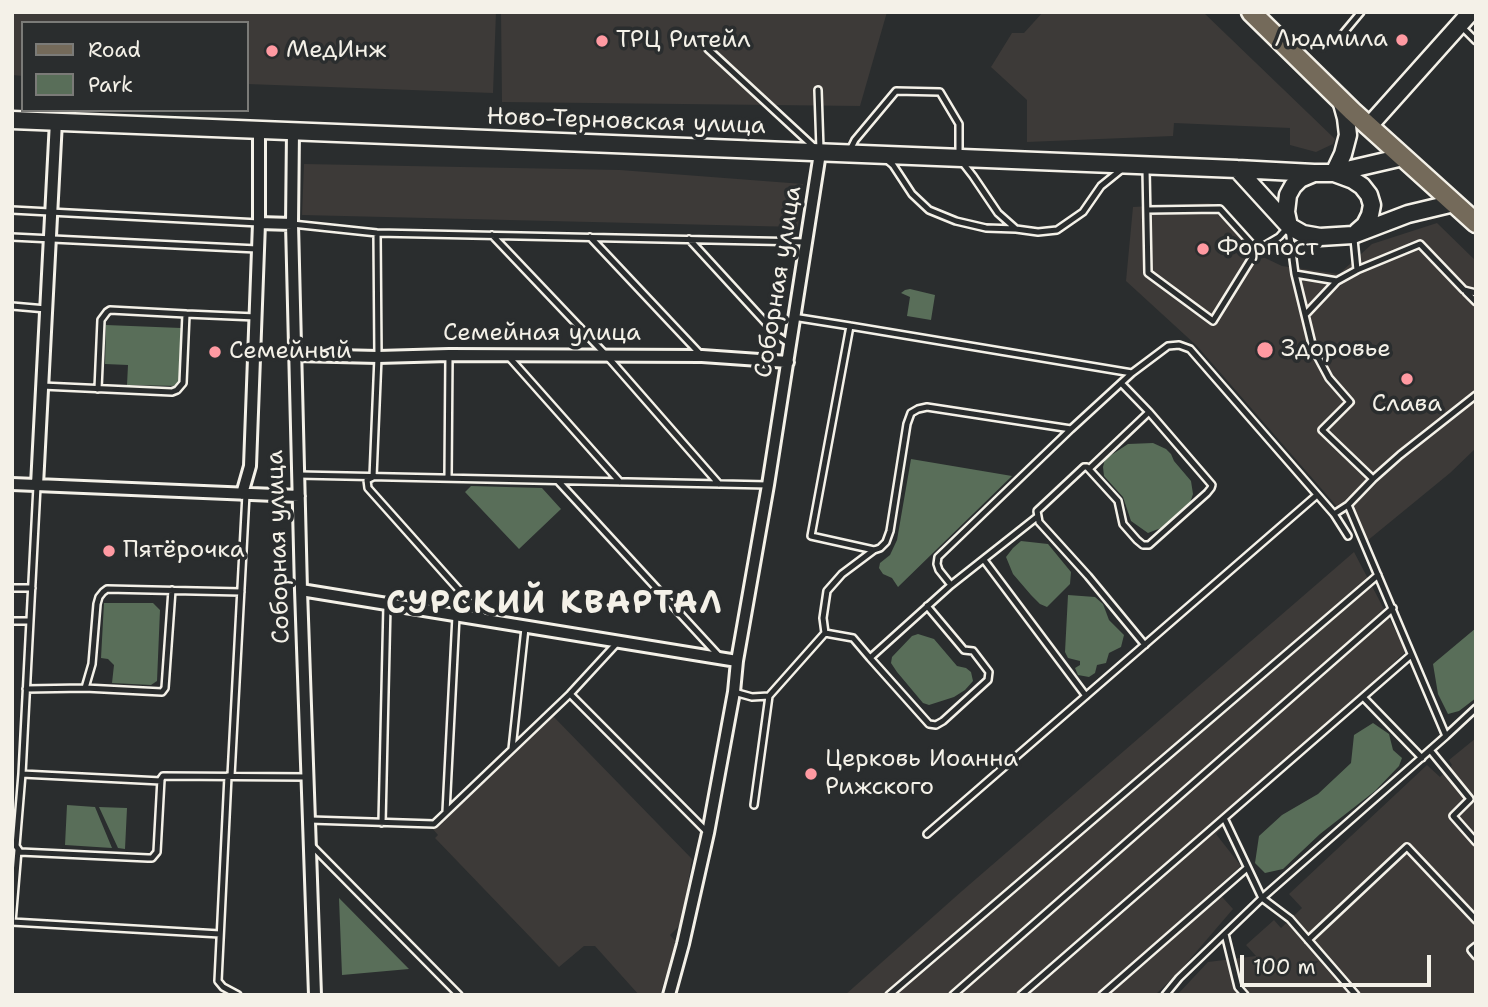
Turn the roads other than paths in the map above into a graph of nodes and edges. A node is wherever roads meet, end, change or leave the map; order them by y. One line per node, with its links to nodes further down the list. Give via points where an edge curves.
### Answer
1 (1251, 12): 8 (main road)
2 (1361, 12): 5 (lane)
3 (1465, 18): 4 (lane); 11 (main road)
4 (1476, 41)
5 (1336, 42)
6 (708, 49): 14 (lane)
7 (818, 90): 14 (lane)
8 (1341, 100): 11 (main road); 23 (main road, via 1348,135)
9 (12, 120): 10 (main road, Ново-Терновская улица)
10 (56, 121): 12 (main road, Ново-Терновская улица); 27 (street)
11 (1369, 126): 17 (main road)
12 (259, 129): 13 (main road, Ново-Терновская улица); 28 (street)
13 (293, 131): 14 (main road, Ново-Терновская улица); 30 (street, Соборная улица)
14 (820, 153): 15 (main road, Ново-Терновская улица); 40 (street, Соборная улица)
15 (848, 154): 16 (main road, Ново-Терновская улица); 18 (lane, via 896,91 940,92 959,124)
16 (880, 155): 18 (main road, Ново-Терновская улица); 32 (lane, via 929,210 976,226)
17 (1403, 157): 23 (main road); 24 (main road)
18 (959, 158): 19 (main road, Ново-Терновская улица); 32 (lane, via 998,213)
19 (1127, 165): 20 (main road, Ново-Терновская улица); 32 (lane, via 1101,186 1083,212 1057,230)
20 (1146, 165): 21 (main road, Ново-Терновская улица); 26 (lane)
21 (1237, 169): 22 (main road, Ново-Терновская улица); 31 (main road)
22 (1314, 173): 23 (main road); 31 (main road, via 1300,180 1288,195)
23 (1334, 173): 35 (main road, via 1353,180 1369,195 1370,215)
24 (1454, 203): 29 (main road); 35 (main road)
25 (12, 210): 27 (lane)
26 (1147, 210): 42 (lane, via 1220,209); 42 (lane, via 1148,273 1213,321)
27 (51, 212): 28 (lane); 38 (street)
28 (259, 223): 30 (street); 41 (street)
29 (1476, 223)
30 (292, 225): 33 (lane); 57 (street, Соборная улица)
31 (1289, 226): 35 (main road, via 1320,237); 42 (lane); 44 (lane)
32 (1016, 229)
33 (377, 233): 34 (lane); 62 (lane)
34 (492, 235): 37 (lane); 60 (lane)
35 (1353, 235): 43 (lane)
36 (12, 237): 38 (lane)
37 (590, 237): 39 (lane); 61 (lane)
38 (50, 239): 41 (lane); 50 (street)
39 (689, 239): 40 (lane); 56 (lane)
40 (806, 243): 54 (street, Соборная улица)
41 (259, 249): 53 (street)
42 (1257, 250)
43 (1357, 271): 45 (lane); 46 (lane, via 1420,244)
44 (1295, 274): 45 (lane); 52 (lane)
45 (1336, 281): 52 (lane)
46 (1464, 290): 47 (lane); 48 (lane)
47 (1476, 293)
48 (1476, 302)
49 (12, 306): 50 (lane)
50 (46, 309): 66 (street)
51 (186, 314): 53 (lane); 67 (lane, via 183,383 177,390); 67 (lane, via 107,312 101,320)
52 (1305, 315): 75 (lane, via 1313,348 1329,379 1350,402 1322,430)
53 (256, 317): 82 (street, via 250,466)
54 (793, 317): 55 (lane); 56 (street, Соборная улица)
55 (850, 326): 64 (lane); 89 (lane, via 811,536)
56 (790, 344): 63 (street, Соборная улица)
57 (295, 355): 62 (street, Семейная улица); 72 (street, Соборная улица)
58 (449, 355): 59 (street, Семейная улица); 62 (street, Семейная улица); 74 (lane)
59 (508, 355): 60 (street, Семейная улица); 77 (lane)
60 (606, 355): 61 (street, Семейная улица); 79 (lane)
61 (702, 356): 63 (street, Семейная улица)
62 (378, 357): 73 (lane)
63 (788, 362): 81 (street, Соборная улица)
64 (1132, 373): 65 (lane); 83 (lane, via 1168,346 1190,349)
65 (1121, 383): 69 (lane); 70 (lane)
66 (42, 386): 67 (lane); 80 (street)
67 (97, 389)
68 (1476, 395): 75 (lane)
69 (1149, 412): 71 (lane); 71 (lane, via 1210,481 1207,493 1155,541 1143,545 1123,524 1118,500)
70 (1071, 429): 89 (lane, via 918,408 907,424 890,531 886,542); 92 (lane, via 938,557 939,570)
71 (1089, 468): 87 (lane, via 1084,467 1040,507)
72 (299, 475): 73 (lane); 84 (street, Соборная улица)
73 (373, 477): 74 (lane); 104 (lane, via 367,480 368,488)
74 (448, 478): 76 (lane)
75 (1373, 479): 85 (lane)
76 (558, 481): 77 (lane); 110 (lane)
77 (620, 482): 79 (lane)
78 (12, 484): 80 (street)
79 (719, 484): 81 (lane)
80 (37, 485): 82 (street); 94 (lane)
81 (768, 485): 112 (street, Соборная улица)
82 (244, 494): 84 (street); 97 (lane)
83 (1317, 495): 86 (lane); 108 (lane)
84 (299, 496): 96 (street, Соборная улица)
85 (1348, 505): 86 (lane); 91 (lane)
86 (1334, 514): 88 (lane)
87 (1037, 517): 90 (lane); 108 (lane)
88 (1348, 536)
89 (874, 550): 106 (lane, via 827,591)
90 (984, 560): 92 (lane); 118 (lane)
91 (1378, 575): 100 (lane); 153 (lane)
92 (951, 584): 99 (lane)
93 (12, 587): 94 (lane)
94 (32, 589): 103 (lane)
95 (172, 590): 97 (lane); 113 (lane, via 103,592 97,604 92,664); 113 (lane, via 164,690)
96 (300, 590): 98 (street); 128 (street, Соборная улица)
97 (241, 592): 127 (lane)
98 (387, 604): 101 (street); 134 (lane)
99 (927, 606): 111 (lane); 111 (lane, via 989,672 988,680 943,722 929,724)
100 (1393, 608): 109 (lane); 154 (lane)
101 (456, 616): 104 (street); 131 (lane)
102 (12, 621): 103 (lane)
103 (30, 621): 114 (lane)
104 (487, 621): 105 (street)
105 (525, 628): 107 (street); 122 (lane)
106 (825, 633): 111 (lane, via 853,638); 117 (lane)
107 (618, 642): 110 (street); 116 (lane)
108 (1145, 645): 118 (lane)
109 (1411, 655): 119 (lane); 121 (lane)
110 (720, 657): 112 (street)
111 (870, 658)
112 (737, 661): 115 (street, Соборная улица)
113 (85, 688): 114 (lane)
114 (26, 689): 126 (lane)
115 (734, 692): 117 (lane); 135 (street, Соборная улица)
116 (570, 694): 122 (lane); 135 (lane)
117 (769, 696): 130 (lane)
118 (1086, 696): 136 (lane)
119 (1363, 697): 124 (lane); 132 (lane)
120 (1476, 708): 121 (lane)
121 (1446, 736): 123 (lane)
122 (512, 749): 131 (lane)
123 (1430, 750): 124 (lane); 137 (lane, via 1470,799 1453,816)
124 (1422, 758): 141 (lane)
125 (12, 767): 126 (lane)
126 (22, 771): 129 (lane); 139 (lane)
127 (230, 776): 128 (lane); 129 (lane, via 164,775); 144 (lane)
128 (308, 777): 133 (street, Соборная улица)
129 (160, 781): 139 (lane, via 157,852 152,858 23,853)
130 (754, 805)
131 (446, 812): 134 (lane, via 434,824)
132 (1224, 818): 140 (lane); 155 (lane)
133 (310, 820): 134 (lane); 138 (street, Соборная улица)
134 (382, 823)
135 (708, 833): 152 (street, Соборная улица)
136 (928, 834)
137 (1476, 842)
138 (310, 844): 150 (street, Соборная улица); 151 (lane)
139 (16, 845): 143 (lane)
140 (1247, 868): 141 (lane); 156 (lane)
141 (1262, 898): 145 (lane); 146 (lane)
142 (1476, 920): 146 (lane, via 1407,847)
143 (12, 922): 144 (lane)
144 (220, 934): 149 (lane, via 218,981)
145 (1224, 934): 157 (lane); 158 (lane, via 1238,987)
146 (1308, 940): 159 (lane)
147 (1476, 946): 148 (lane, via 1471,950)
148 (1476, 956)
149 (238, 995)
150 (315, 995)
151 (459, 995)
152 (670, 995)
153 (889, 995)
154 (953, 995)
155 (1021, 995)
156 (1102, 995)
157 (1165, 995)
158 (1245, 995)
159 (1356, 995)

